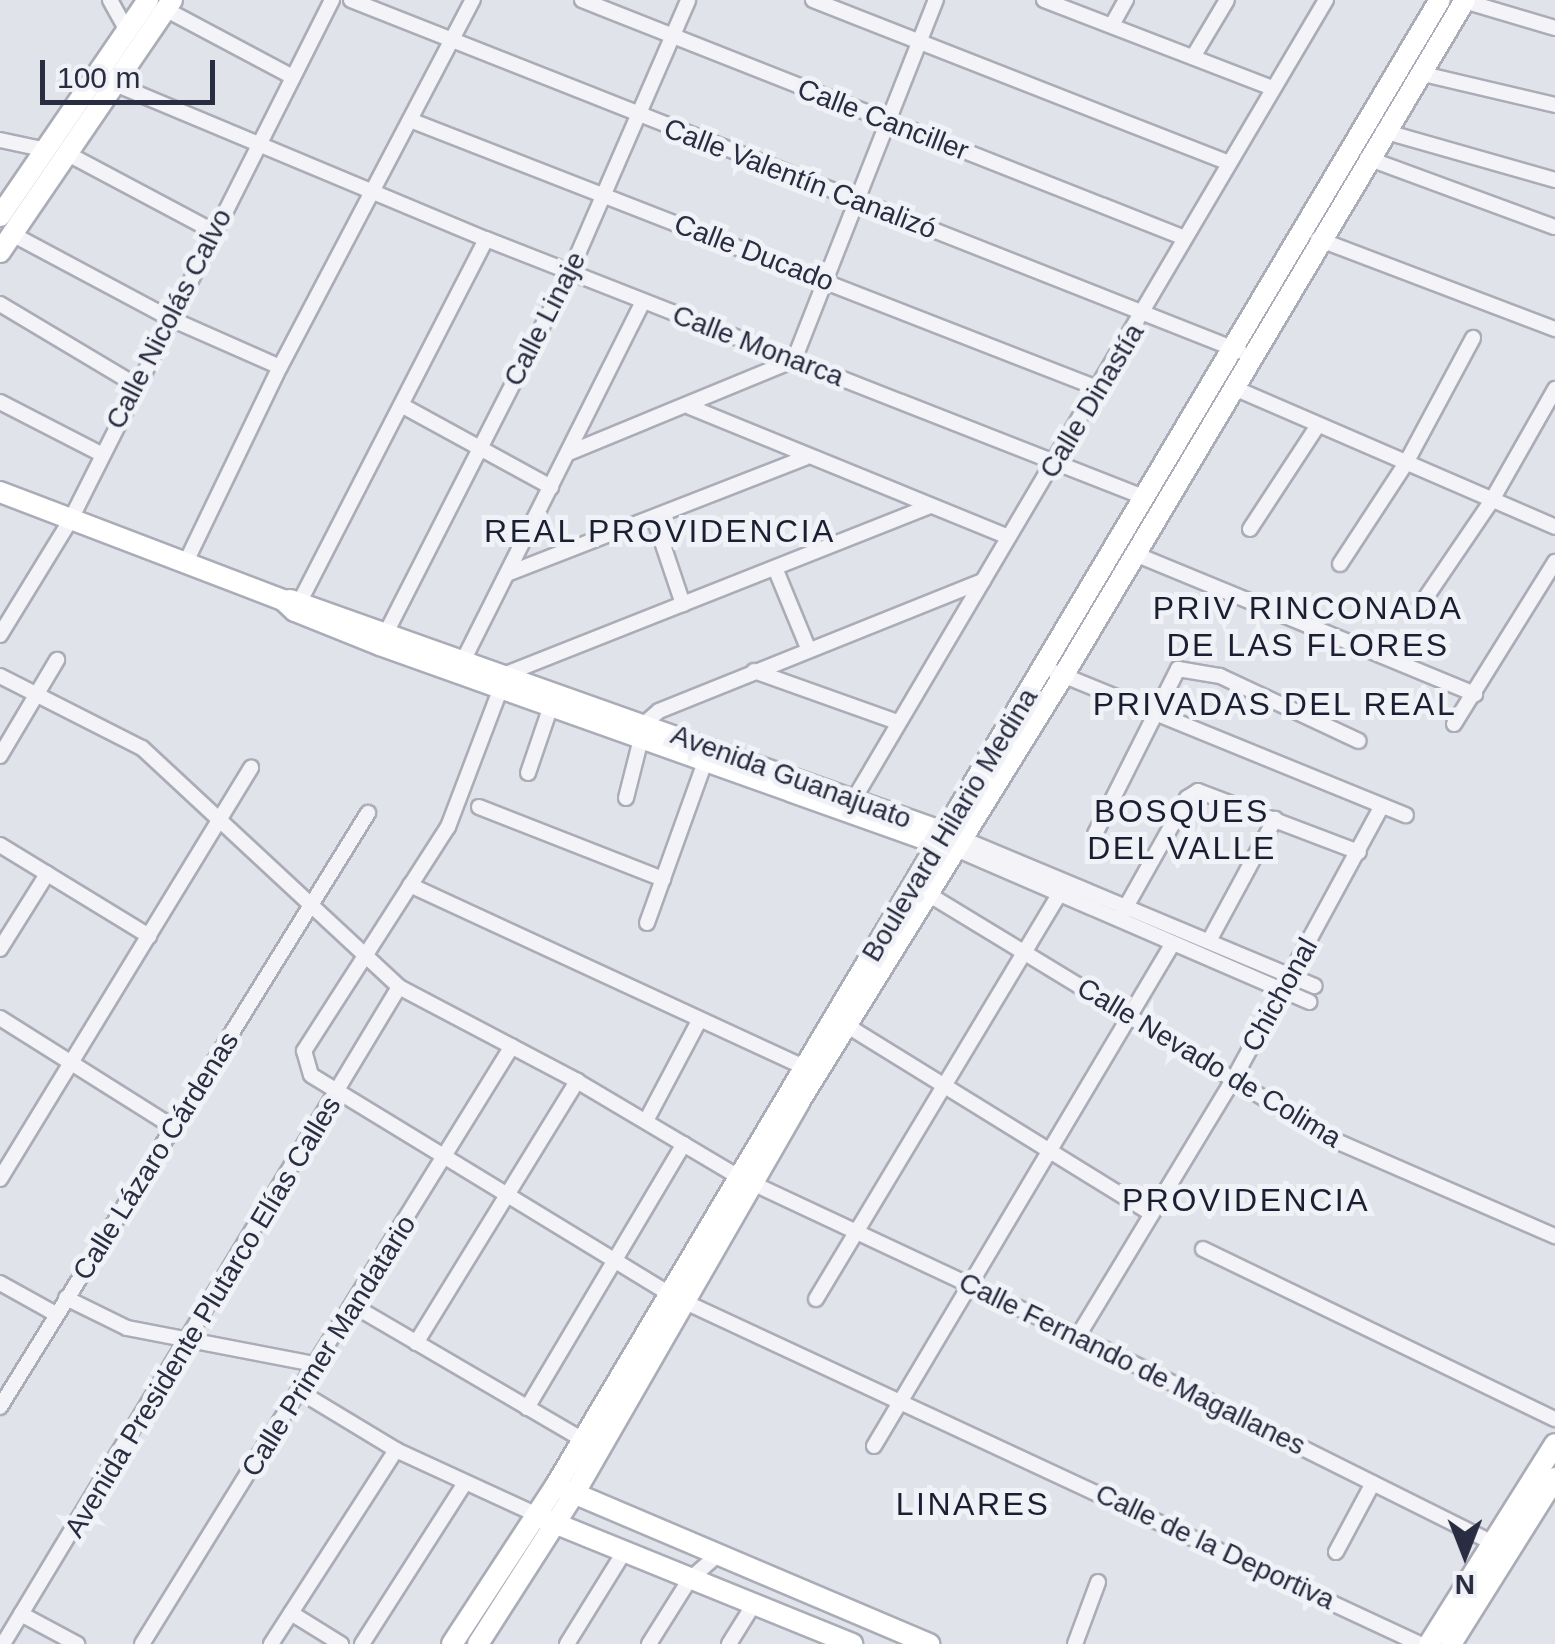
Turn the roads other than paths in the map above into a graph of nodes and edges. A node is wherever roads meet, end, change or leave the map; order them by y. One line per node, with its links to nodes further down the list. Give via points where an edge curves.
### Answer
1 (332, 0): 24 (street, Calle Nicolás Calvo)
2 (351, 0): 20 (street, Calle Valentín Canalizó)
3 (473, 0): 20 (street)
4 (582, 0): 19 (street, Calle Canciller)
5 (688, 0): 19 (street, Calle Linaje)
6 (813, 0): 21 (street)
7 (936, 0): 21 (street)
8 (1044, 0): 16 (street)
9 (1126, 0): 16 (street)
10 (1227, 0): 22 (street)
11 (1326, 0): 26 (street, Calle Dinastía)
12 (1440, 0): 55 (main road, Boulevard Hilario Medina)
13 (1465, 0): 17 (street); 23 (main road, Boulevard Hilario Medina)
14 (106, 1): 18 (street)
15 (161, 3): 18 (main road); 24 (street); 25 (main road)
16 (1112, 25): 22 (street)
17 (1555, 28)
18 (127, 31): 34 (main road)
19 (673, 37): 28 (street, Calle Linaje); 30 (street, Calle Canciller)
20 (450, 42): 28 (street, Calle Valentín Canalizó); 29 (street)
21 (918, 43): 30 (street); 36 (street)
22 (1192, 57): 26 (street)
23 (1419, 73): 27 (street); 31 (main road, Boulevard Hilario Medina)
24 (293, 77): 33 (street, Calle Nicolás Calvo)
25 (115, 84): 33 (street, Calle Monarca); 34 (main road)
26 (1272, 88): 36 (street, Calle Dinastía)
27 (1555, 106)
28 (641, 117): 39 (street, Calle Linaje); 40 (street, Calle Valentín Canalizó)
29 (410, 120): 38 (street); 39 (street, Calle Ducado)
30 (888, 122): 40 (street); 44 (street, Calle Canciller)
31 (1383, 131): 35 (main road, Boulevard Hilario Medina); 37 (street)
32 (0, 140): 34 (street)
33 (257, 146): 38 (street, Calle Monarca); 42 (street, Calle Nicolás Calvo)
34 (58, 152): 42 (street); 43 (main road)
35 (1367, 158): 41 (street); 45 (main road, Boulevard Hilario Medina)
36 (1229, 163): 44 (street, Calle Dinastía)
37 (1555, 180)
38 (371, 192): 46 (street, Calle Monarca); 58 (street)
39 (605, 196): 47 (street, Calle Linaje); 48 (street, Calle Ducado)
40 (856, 202): 48 (street); 51 (street, Calle Valentín Canalizó)
41 (1555, 228)
42 (213, 232): 52 (street, Calle Nicolás Calvo)
43 (4, 234): 52 (street)
44 (1184, 238): 51 (street, Calle Dinastía)
45 (1318, 238): 53 (street); 56 (main road, Boulevard Hilario Medina)
46 (486, 239): 47 (street, Calle Monarca); 64 (street)
47 (570, 272): 49 (street, Calle Monarca); 67 (street, Calle Linaje)
48 (826, 281): 57 (street); 61 (street, Calle Ducado)
49 (643, 302): 57 (street, Calle Monarca); 68 (street)
50 (0, 304): 59 (street)
51 (1144, 315): 55 (street, Calle Valentín Canalizó); 61 (street, Calle Dinastía)
52 (169, 318): 58 (street); 59 (street, Calle Nicolás Calvo)
53 (1555, 329)
54 (1473, 338): 72 (street)
55 (1230, 346): 56 (street, Calle Valentín Canalizó); 75 (main road, Boulevard Hilario Medina)
56 (1250, 356): 60 (main road, Boulevard Hilario Medina)
57 (794, 360): 65 (street); 71 (street, Calle Monarca)
58 (280, 368): 84 (street)
59 (136, 385): 69 (street, Calle Nicolás Calvo)
60 (1232, 387): 66 (street); 83 (main road, Boulevard Hilario Medina)
61 (1097, 388): 71 (street, Calle Dinastía)
62 (1555, 389): 76 (street)
63 (0, 402): 69 (street)
64 (403, 406): 67 (street); 90 (street)
65 (690, 407): 68 (street); 70 (street)
66 (1318, 425): 72 (street); 81 (street)
67 (478, 448): 73 (street); 95 (street, Calle Linaje)
68 (571, 452): 73 (street)
69 (102, 454): 79 (street, Calle Nicolás Calvo)
70 (805, 458): 77 (street); 78 (street)
71 (1055, 462): 75 (street, Calle Monarca); 82 (street, Calle Dinastía)
72 (1406, 462): 76 (street); 86 (street)
73 (551, 487): 88 (street)
74 (0, 492): 79 (main road, Avenida Guanajuato)
75 (1146, 498): 101 (main road, Boulevard Hilario Medina)
76 (1492, 500): 80 (street); 93 (street)
77 (930, 506): 82 (street); 87 (street)
78 (654, 518): 88 (street); 91 (street)
79 (72, 519): 84 (main road, Avenida Guanajuato); 94 (street, Calle Nicolás Calvo)
80 (1555, 527)
81 (1250, 530)
82 (1008, 537): 89 (street, Calle Dinastía)
83 (1134, 554): 101 (main road, Boulevard Hilario Medina); 104 (street)
84 (186, 562): 90 (main road, Avenida Guanajuato)
85 (1555, 562): 104 (street)
86 (1340, 564)
87 (775, 568): 91 (street); 97 (street)
88 (508, 574): 98 (street)
89 (984, 580): 97 (street); 108 (street, Calle Dinastía)
90 (293, 604): 95 (main road, Avenida Guanajuato); 103 (main road, Avenida Guanajuato)
91 (683, 604): 103 (street)
92 (0, 606): 94 (street)
93 (1418, 609)
94 (15, 614): 96 (street, Calle Nicolás Calvo)
95 (387, 631): 98 (main road, Avenida Guanajuato)
96 (0, 635)
97 (808, 648): 100 (street)
98 (464, 659): 103 (main road, Avenida Guanajuato)
99 (57, 660): 105 (street)
100 (754, 671): 108 (street); 110 (street, via 688,696)
101 (1054, 672): 107 (street); 125 (main road, Boulevard Hilario Medina)
102 (0, 676): 105 (street, Calle Fernando de Magallanes)
103 (503, 681): 106 (main road, Avenida Guanajuato); 110 (main road, Avenida Guanajuato); 130 (street, via 462,800)
104 (1475, 694): 109 (street)
105 (40, 695): 112 (street); 123 (street, Calle Fernando de Magallanes, via 142,748)
106 (551, 706): 110 (main road, Avenida Guanajuato); 115 (street)
107 (1158, 715): 111 (street, via 1178,669 1190,668); 118 (street); 124 (street)
108 (897, 722): 117 (street, Calle Dinastía)
109 (1454, 724)
110 (643, 732): 113 (main road, Avenida Guanajuato); 116 (street)
111 (1359, 741)
112 (0, 756)
113 (707, 757): 117 (main road, Avenida Guanajuato); 125 (main road, Avenida Guanajuato); 129 (street)
114 (252, 767): 123 (street)
115 (528, 773)
116 (626, 798)
117 (854, 800): 125 (main road, Avenida Guanajuato)
118 (1382, 806): 121 (street); 127 (street, Chichonal)
119 (479, 807): 129 (street)
120 (368, 813): 133 (street, Calle Lázaro Cárdenas)
121 (1406, 816)
122 (1275, 819): 127 (street); 134 (street, via 1193,792); 137 (street)
123 (220, 822): 133 (street, Calle Fernando de Magallanes); 136 (street)
124 (1095, 834)
125 (951, 841): 131 (main road, Boulevard Hilario Medina); 132 (street, Avenida Guanajuato); 134 (street, Avenida Guanajuato); 153 (main road, Boulevard Hilario Medina)
126 (0, 844): 128 (street)
127 (1359, 852): 142 (street, Chichonal)
128 (47, 874): 136 (street); 139 (street)
129 (664, 879): 135 (street)
130 (410, 886): 141 (street); 149 (street)
131 (928, 894): 140 (street, Calle Nevado de Colima); 150 (main road, Boulevard Hilario Medina)
132 (1059, 894): 134 (street, Avenida Guanajuato); 140 (street)
133 (312, 906): 141 (street, Calle Fernando de Magallanes); 159 (street, Calle Lázaro Cárdenas)
134 (1123, 913): 137 (street, Avenida Guanajuato); 138 (street, Avenida Guanajuato)
135 (647, 923)
136 (148, 936): 152 (street)
137 (1209, 941): 142 (street, Avenida Guanajuato)
138 (1173, 943): 145 (street, Avenida Guanajuato); 148 (street)
139 (0, 950)
140 (1023, 950): 148 (street, Calle Nevado de Colima); 156 (street)
141 (362, 956): 144 (street, Calle Fernando de Magallanes); 157 (street, Calle de la Deportiva, via 304,1052 311,1075)
142 (1291, 975): 143 (street, Avenida Guanajuato); 145 (street, Chichonal)
143 (1315, 986)
144 (399, 987): 151 (street, Calle Fernando de Magallanes); 157 (street, Avenida Presidente Plutarco Elías Calles)
145 (1283, 990): 146 (street, Avenida Guanajuato); 155 (street, Chichonal)
146 (1309, 1002)
147 (0, 1018): 152 (street)
148 (1130, 1018): 155 (street, Calle Nevado de Colima); 161 (street)
149 (699, 1021): 153 (street); 158 (street)
150 (846, 1024): 156 (street); 163 (main road, Boulevard Hilario Medina)
151 (512, 1046): 154 (street, Calle Fernando de Magallanes); 162 (street, Calle Primer Mandatario)
152 (73, 1064): 159 (street); 164 (street)
153 (802, 1067): 163 (main road, Boulevard Hilario Medina)
154 (577, 1080): 158 (street, Calle Fernando de Magallanes); 165 (street)
155 (1232, 1082): 166 (street, Chichonal); 168 (street, Calle Nevado de Colima, via 1328,1137)
156 (945, 1084): 161 (street); 167 (street)
157 (339, 1093): 162 (street, Calle de la Deportiva); 179 (street, Avenida Presidente Plutarco Elías Calles)
158 (646, 1120): 160 (street, Calle Fernando de Magallanes)
159 (176, 1129): 174 (street, Calle Lázaro Cárdenas)
160 (684, 1144): 163 (street, Calle Fernando de Magallanes); 170 (street)
161 (1048, 1147): 166 (street); 172 (street)
162 (443, 1160): 165 (street, Calle de la Deportiva); 176 (street, Calle Primer Mandatario)
163 (744, 1179): 167 (street, Calle Fernando de Magallanes); 173 (main road, Boulevard Hilario Medina)
164 (0, 1180)
165 (505, 1197): 170 (street, Calle de la Deportiva); 180 (street)
166 (1150, 1212): 178 (street, Chichonal)
167 (855, 1232): 172 (street, Calle Fernando de Magallanes); 175 (street)
168 (1555, 1236)
169 (1203, 1249): 186 (street, via 1388,1333)
170 (612, 1262): 173 (street, Calle de la Deportiva); 185 (street)
171 (0, 1282): 177 (street)
172 (967, 1283): 178 (street, Calle Fernando de Magallanes); 183 (street)
173 (676, 1297): 183 (street, Calle de la Deportiva); 187 (main road, Boulevard Hilario Medina); 194 (main road, Boulevard Hilario Medina)
174 (66, 1298): 177 (street, Calle Lázaro Cárdenas); 179 (street, via 126,1328)
175 (816, 1298)
176 (354, 1306): 180 (street); 181 (street, Calle Primer Mandatario)
177 (56, 1314): 184 (street, Calle Lázaro Cárdenas)
178 (1078, 1336): 192 (street, Calle Fernando de Magallanes)
179 (190, 1342): 181 (street); 204 (street, Avenida Presidente Plutarco Elías Calles)
180 (416, 1344): 185 (street)
181 (319, 1364): 182 (street, Calle Primer Mandatario)
182 (302, 1393): 190 (street); 208 (street, Calle Primer Mandatario)
183 (898, 1402): 189 (street); 220 (street, Calle de la Deportiva)
184 (0, 1406)
185 (527, 1408): 187 (street)
186 (1555, 1420)
187 (582, 1440): 194 (main road, Boulevard Hilario Medina)
188 (1555, 1444): 196 (main road)
189 (874, 1446)
190 (396, 1450): 193 (street); 203 (street)
191 (1555, 1478): 196 (main road)
192 (1372, 1482): 196 (street, Calle Fernando de Magallanes); 198 (street)
193 (465, 1483): 195 (street); 211 (street)
194 (565, 1490): 195 (main road, Boulevard Hilario Medina); 199 (main road)
195 (544, 1519): 197 (main road); 212 (main road, Boulevard Hilario Medina); 213 (main road, Boulevard Hilario Medina)
196 (1502, 1547): 221 (main road); 222 (main road)
197 (624, 1552): 200 (main road); 214 (street)
198 (1336, 1552)
199 (719, 1554): 200 (street); 218 (main road)
200 (690, 1579): 202 (main road); 215 (street)
201 (1098, 1582): 219 (street)
202 (752, 1607): 205 (main road); 216 (street)
203 (291, 1613): 209 (street); 210 (street)
204 (20, 1614): 206 (street, Avenida Presidente Plutarco Elías Calles); 207 (street)
205 (827, 1639): 217 (main road)
206 (3, 1644)
207 (76, 1644)
208 (142, 1644)
209 (271, 1644)
210 (341, 1644)
211 (362, 1644)
212 (452, 1644)
213 (478, 1644)
214 (567, 1644)
215 (650, 1644)
216 (729, 1644)
217 (852, 1644)
218 (930, 1644)
219 (1075, 1644)
220 (1420, 1644)
221 (1429, 1644)
222 (1452, 1644)

